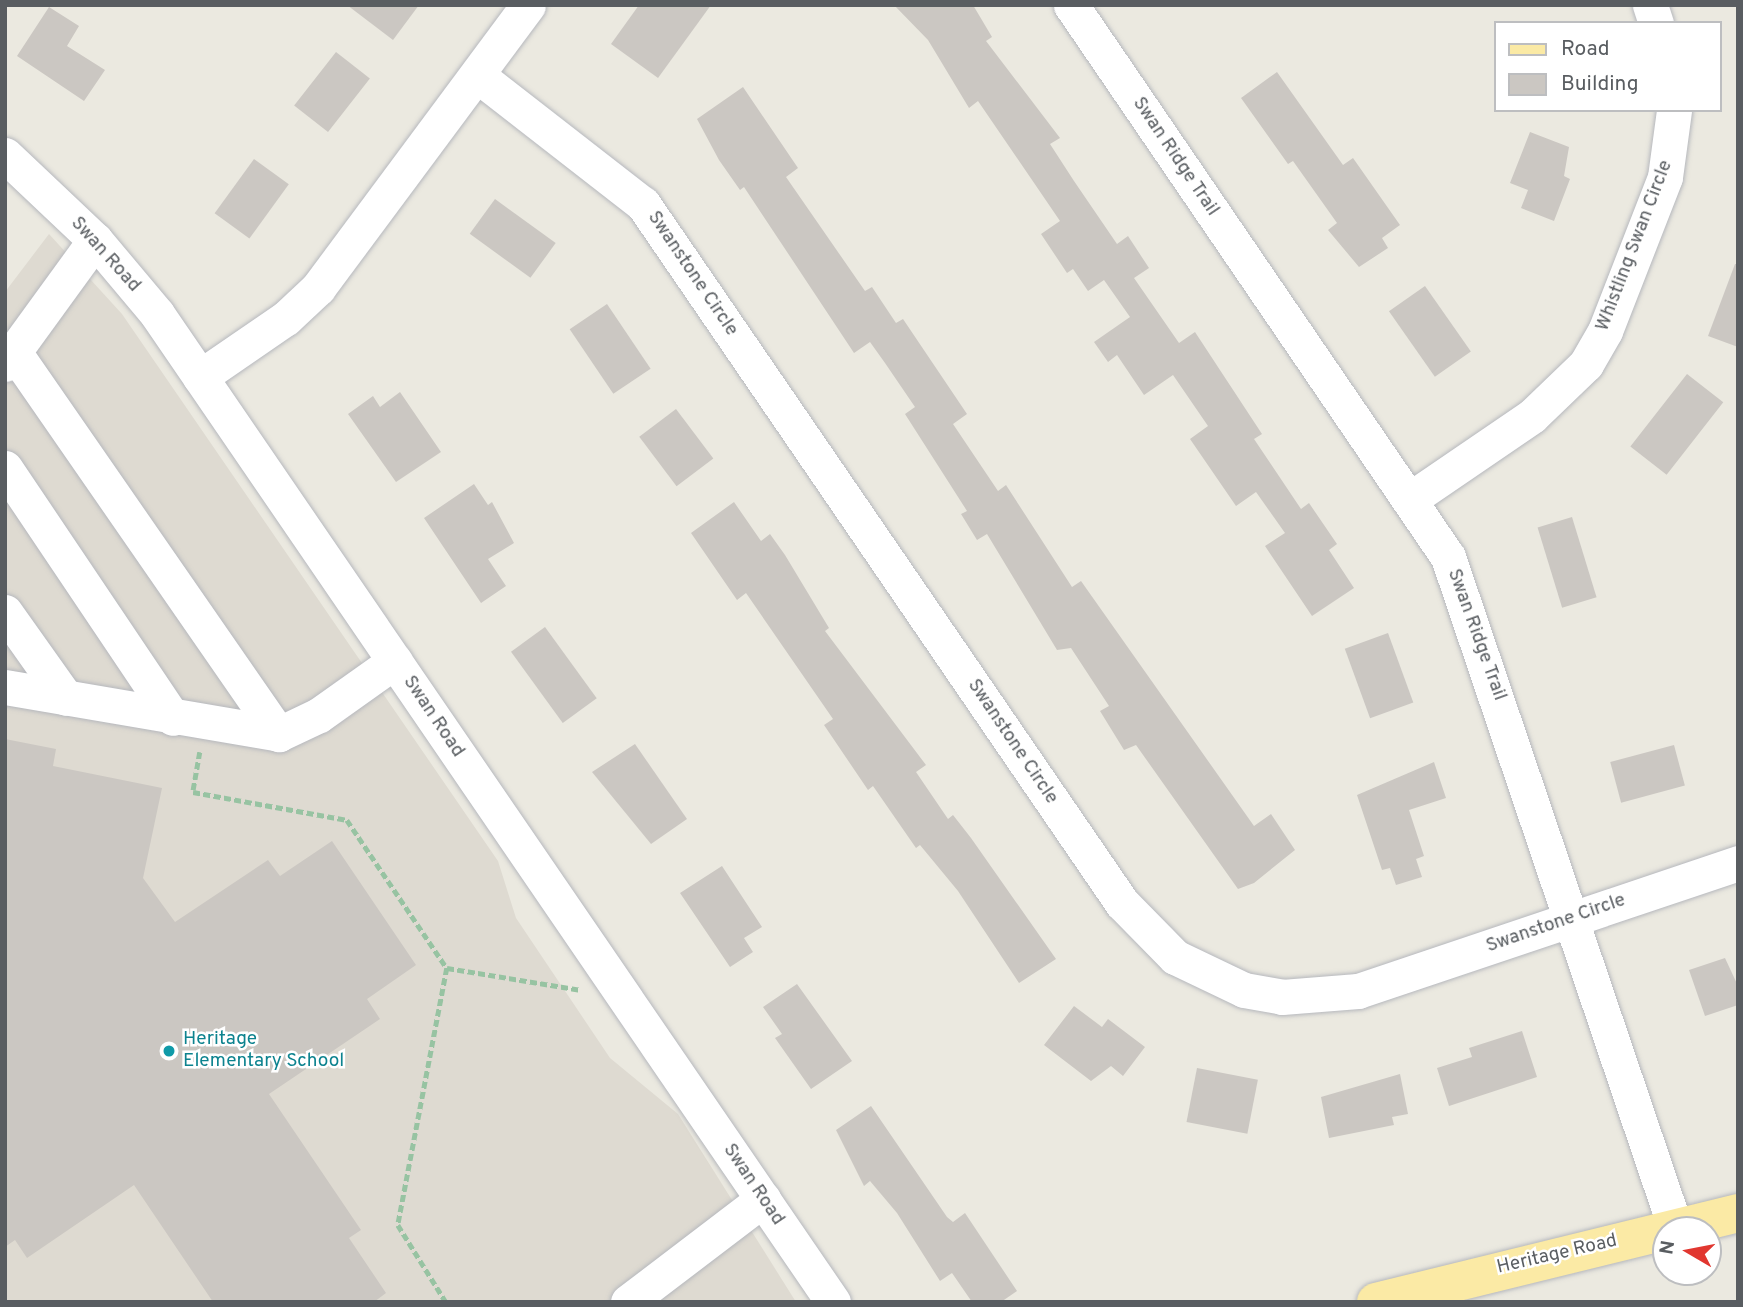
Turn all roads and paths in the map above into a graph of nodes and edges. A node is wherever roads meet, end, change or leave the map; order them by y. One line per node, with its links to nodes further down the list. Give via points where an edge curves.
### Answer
1 (528, 5): 3 (street)
2 (1071, 5): 10 (street, Swan Ridge Trail)
3 (477, 75): 8 (street, via 303,305); 18 (street, Swanstone Circle, via 643,204 1122,903 1175,957 1244,990 1320,998 1357,991)
4 (1674, 112): 10 (street, Whistling Swan Circle, via 1665,177 1605,331 1586,364 1532,415)
5 (5, 155): 6 (street, Swan Road)
6 (95, 240): 7 (street); 8 (street, Swan Road)
7 (9, 358): 16 (street)
8 (200, 377): 12 (street, Swan Road)
9 (5, 468): 15 (street)
10 (1409, 500): 18 (street, Swan Ridge Trail, via 1462,588)
11 (5, 612): 14 (street)
12 (395, 661): 16 (street, via 319,715); 20 (street, Swan Road)
13 (5, 687): 14 (street)
14 (66, 698): 15 (street)
15 (189, 721): 16 (street); 19 (path, via 193,792 346,820)
16 (279, 734)
17 (1738, 863): 18 (street, Swanstone Circle)
18 (1574, 919): 22 (street, Swan Ridge Trail)
19 (447, 968): 20 (path); 24 (path, via 398,1225)
20 (624, 997): 21 (street, Swan Road)
21 (762, 1199): 25 (street); 26 (street, Swan Road)
22 (1671, 1216)
23 (1652, 1233): 27 (main road, Heritage Road)
24 (446, 1302)
25 (628, 1302)
26 (833, 1302)
27 (1376, 1302)

